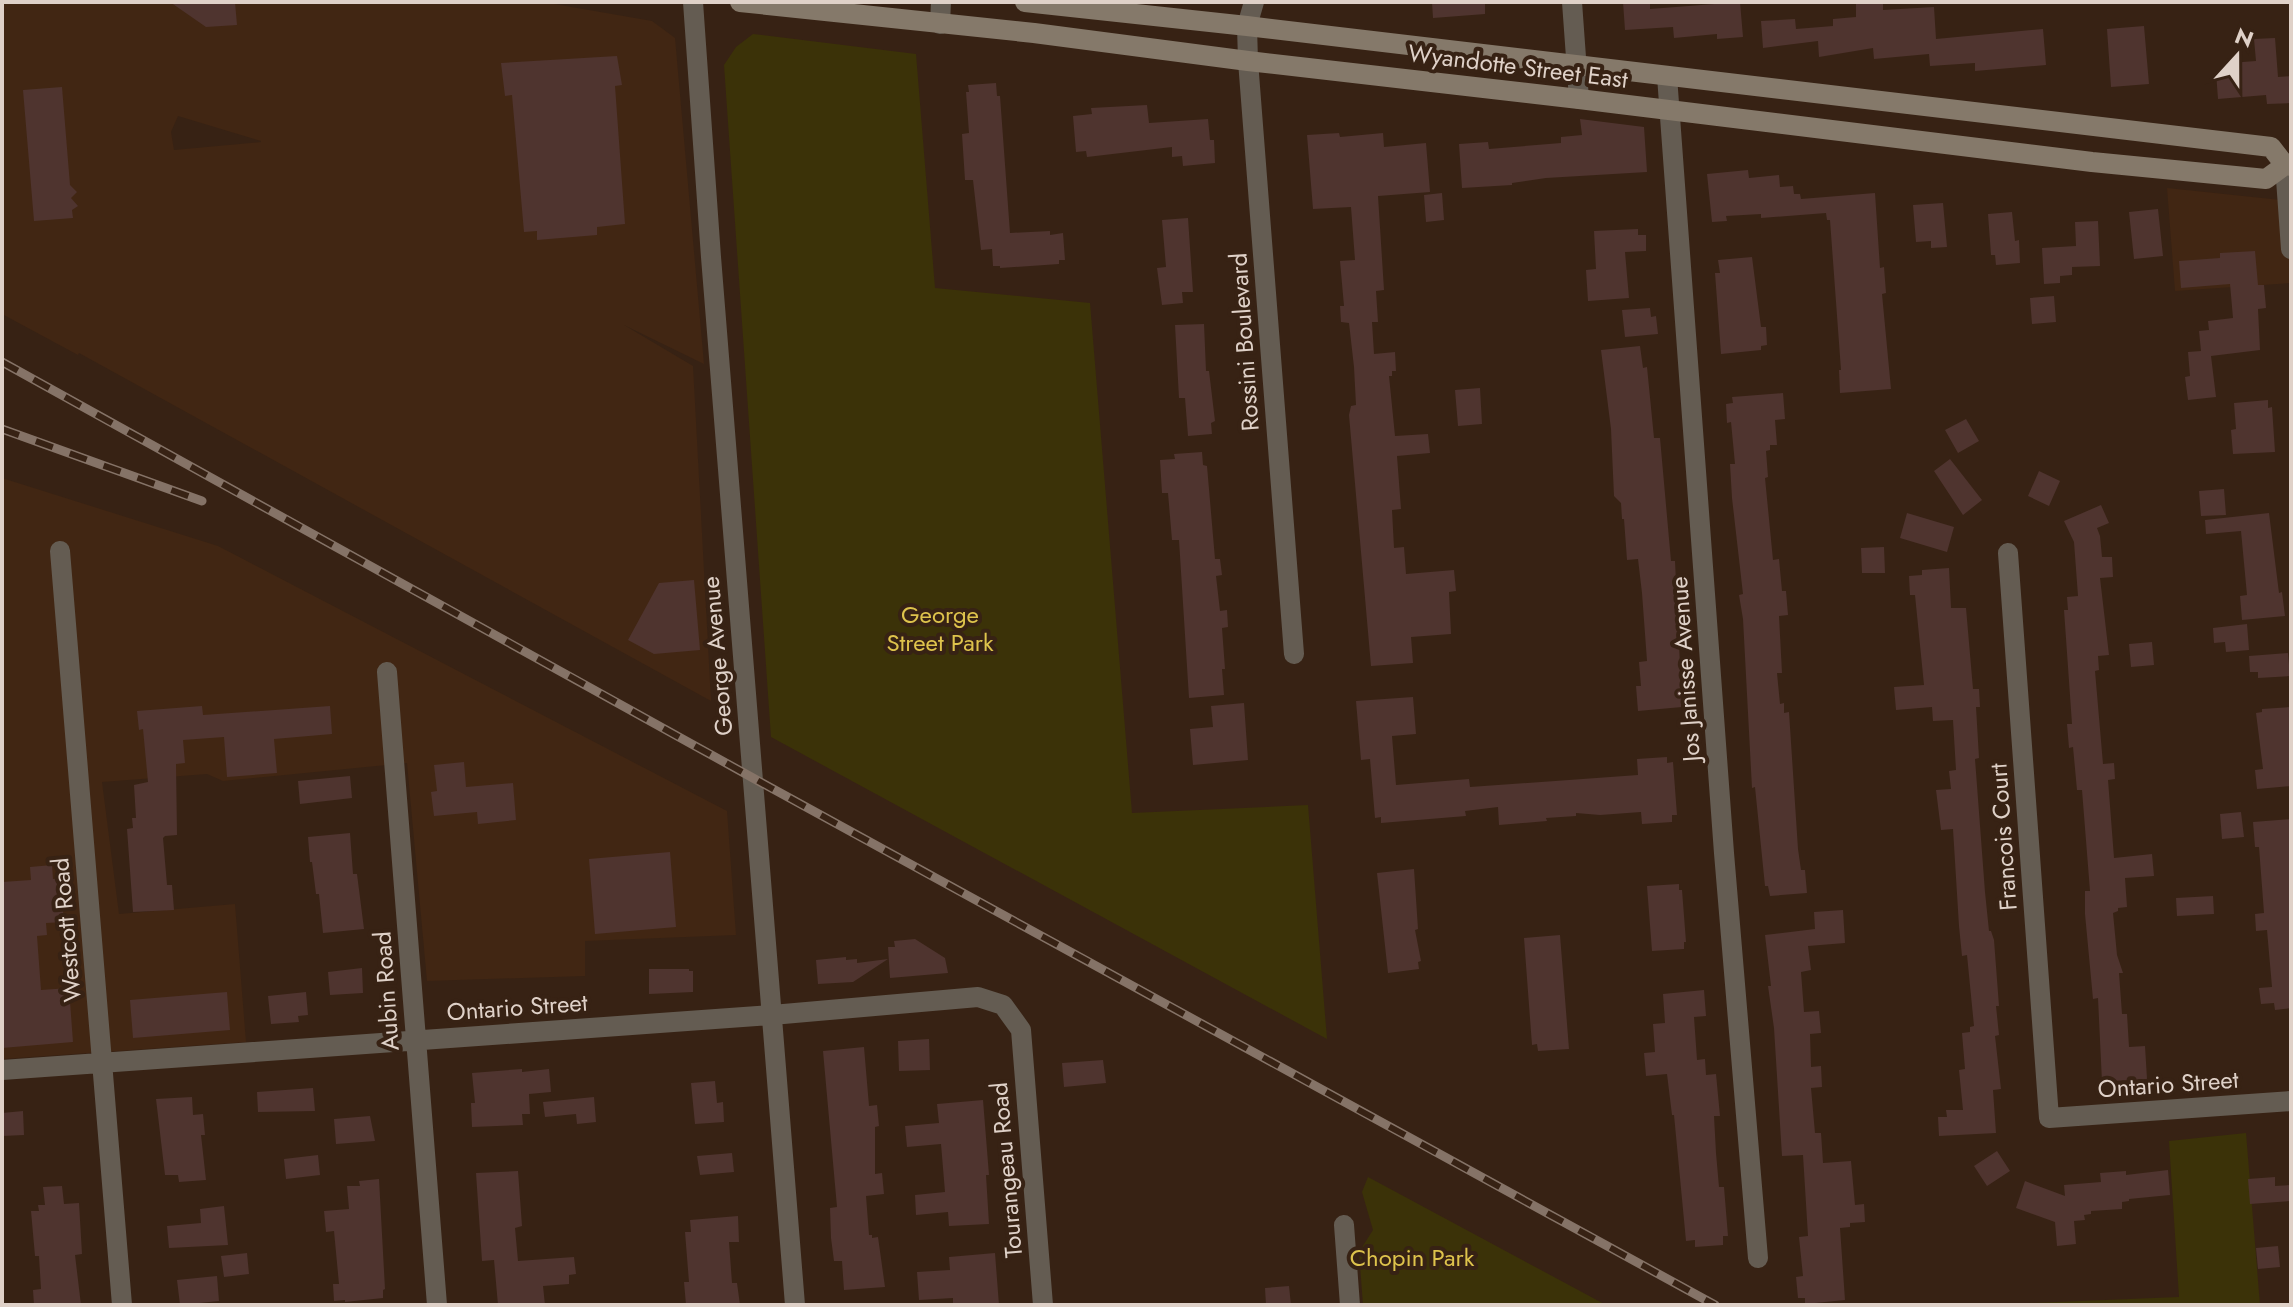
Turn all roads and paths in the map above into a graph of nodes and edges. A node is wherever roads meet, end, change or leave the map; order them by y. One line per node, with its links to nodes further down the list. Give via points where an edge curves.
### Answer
1 (693, 2): 21 (street, George Avenue)
2 (740, 2): 8 (main road, Wyandotte Street East)
3 (941, 2): 8 (street)
4 (1025, 2): 9 (main road, Wyandotte Street East)
5 (1235, 2): 9 (street, Rossini Boulevard)
6 (1254, 2): 9 (street, Rossini Boulevard)
7 (1572, 2): 11 (street)
8 (940, 24): 10 (main road, Wyandotte Street East)
9 (1247, 26): 10 (street, Rossini Boulevard); 11 (main road, Wyandotte Street East)
10 (1248, 61): 13 (main road, Wyandotte Street East); 19 (street, Rossini Boulevard)
11 (1578, 65): 12 (main road, Wyandotte Street East); 13 (street)
12 (1667, 76): 14 (street, Jos Janisse Avenue); 15 (main road, Wyandotte Street East, via 2271,147)
13 (1579, 99): 14 (main road, Wyandotte Street East)
14 (1669, 111): 15 (main road, Wyandotte Street East, via 2266,179); 29 (street, Jos Janisse Avenue)
15 (2288, 165): 16 (street)
16 (2291, 249)
17 (60, 551): 24 (street, Westcott Road)
18 (2008, 553): 27 (street, Francois Court)
19 (1294, 654)
20 (387, 672): 23 (street, Aubin Road)
21 (772, 1015): 22 (street, Ontario Street, via 978,997 1003,1005); 23 (street, Ontario Street); 32 (street, George Avenue)
22 (1021, 1030): 33 (street, Tourangeau Road)
23 (416, 1041): 24 (street, Ontario Street); 31 (street, Aubin Road)
24 (104, 1063): 25 (street, Ontario Street); 30 (street, Westcott Road)
25 (2, 1070)
26 (2291, 1101): 27 (street, Ontario Street)
27 (2049, 1118)
28 (1344, 1225): 34 (street)
29 (1758, 1258)
30 (122, 1305)
31 (437, 1305)
32 (795, 1305)
33 (1043, 1305)
34 (1350, 1305)

